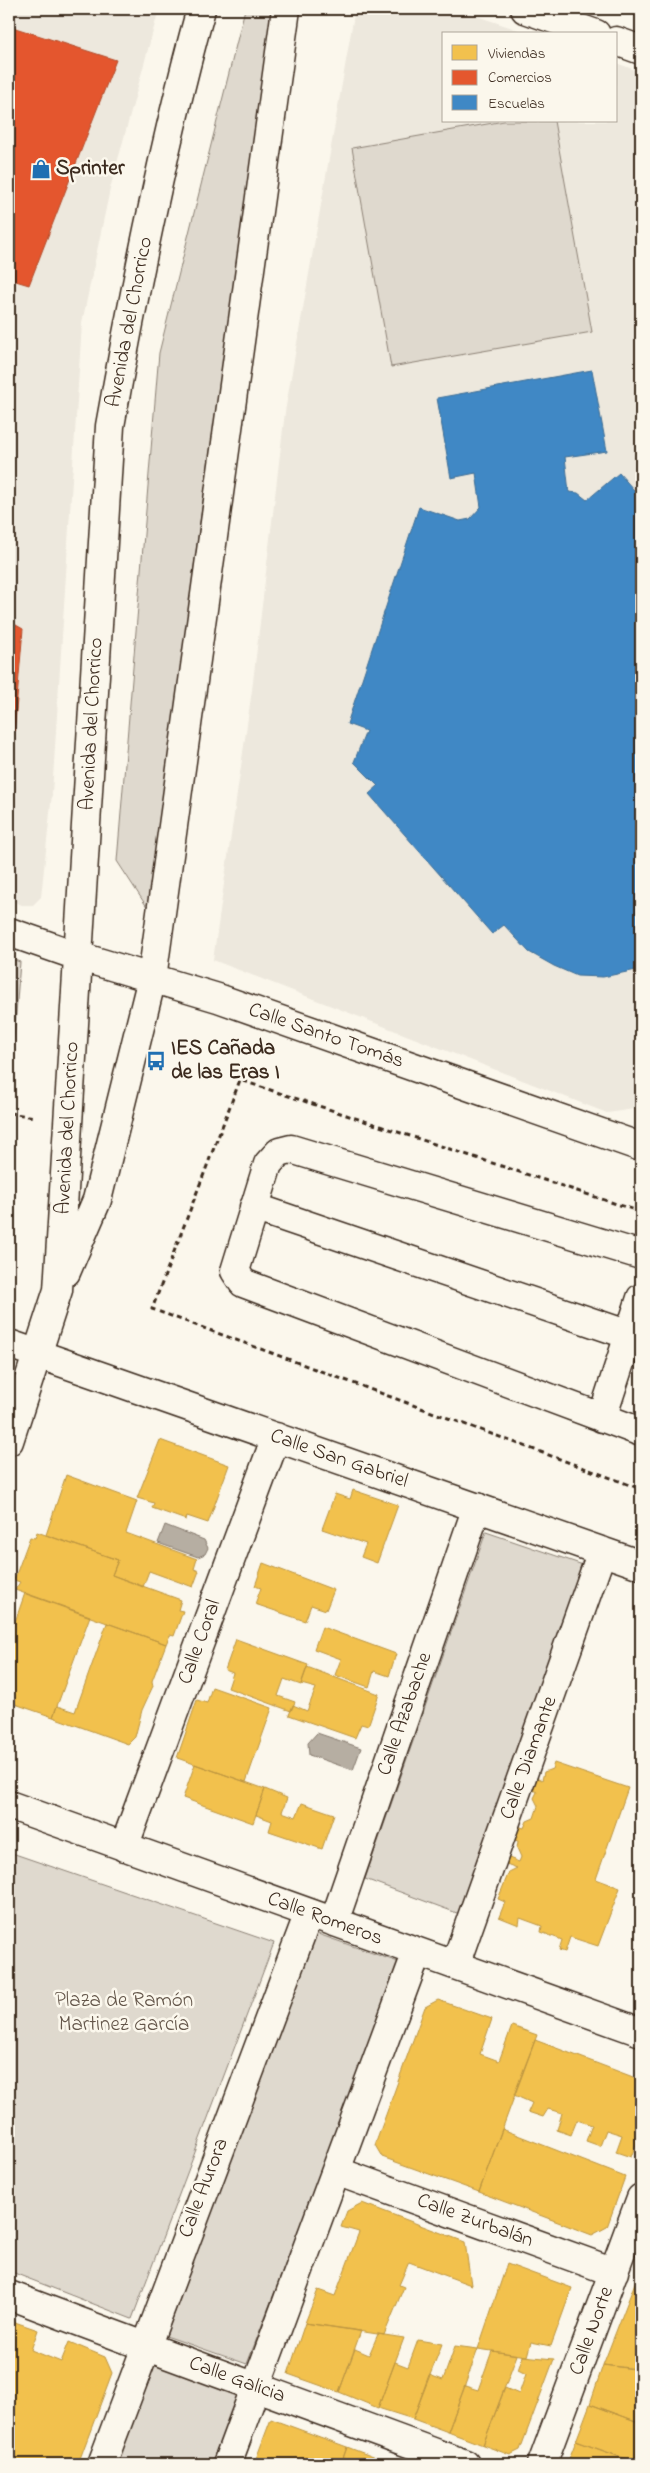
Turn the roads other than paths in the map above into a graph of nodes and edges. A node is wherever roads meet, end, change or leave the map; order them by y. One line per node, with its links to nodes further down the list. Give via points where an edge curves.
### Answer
1 (201, 9): 8 (street, Avenida del Chorrico, via 178,93 132,300 110,426)
2 (286, 9): 9 (street)
3 (525, 9): 4 (street)
4 (590, 32)
5 (618, 42): 6 (street)
6 (641, 50)
7 (9, 932): 8 (street, Calle Santo Tomás)
8 (78, 956): 9 (street, Calle Santo Tomás); 13 (street, Avenida del Chorrico)
9 (152, 978): 10 (street, Calle Santo Tomás, via 218,998); 13 (street, via 97,1200)
10 (641, 1147)
11 (254, 1207): 12 (street, via 268,1164 279,1152 291,1149); 15 (street); 18 (street, via 235,1271 243,1283)
12 (641, 1255)
13 (58, 1290): 17 (street, Avenida del Chorrico)
14 (641, 1298): 15 (street)
15 (635, 1337): 18 (street)
16 (9, 1344): 17 (street, Calle San Gabriel)
17 (37, 1354): 20 (street, Calle San Gabriel); 21 (street, Avenida del Chorrico)
18 (602, 1418): 19 (street)
19 (641, 1432)
20 (276, 1437): 22 (street, Calle San Gabriel); 26 (street, Calle Coral)
21 (9, 1441)
22 (477, 1507): 23 (street, Calle San Gabriel); 27 (street, Calle Azabache)
23 (602, 1551): 24 (street, Calle San Gabriel); 29 (street, Calle Diamante)
24 (641, 1565)
25 (9, 1806): 26 (street, Calle Romeros)
26 (124, 1847): 27 (street, Calle Romeros)
27 (321, 1917): 28 (street, Calle Romeros); 35 (street, Calle Aurora)
28 (417, 1952): 29 (street, Calle Romeros); 31 (street)
29 (456, 1966): 30 (street, Calle Romeros)
30 (641, 2032)
31 (336, 2171): 33 (street, Calle Zurbalán); 36 (street)
32 (641, 2198): 33 (street, Calle Norte)
33 (614, 2272): 40 (street, Calle Norte)
34 (9, 2295): 35 (street, Calle Galicia)
35 (144, 2347): 36 (street, Calle Galicia); 37 (street, Calle Aurora)
36 (256, 2386): 38 (street); 39 (street, Calle Galicia)
37 (102, 2464)
38 (227, 2464)
39 (465, 2464)
40 (542, 2464)

